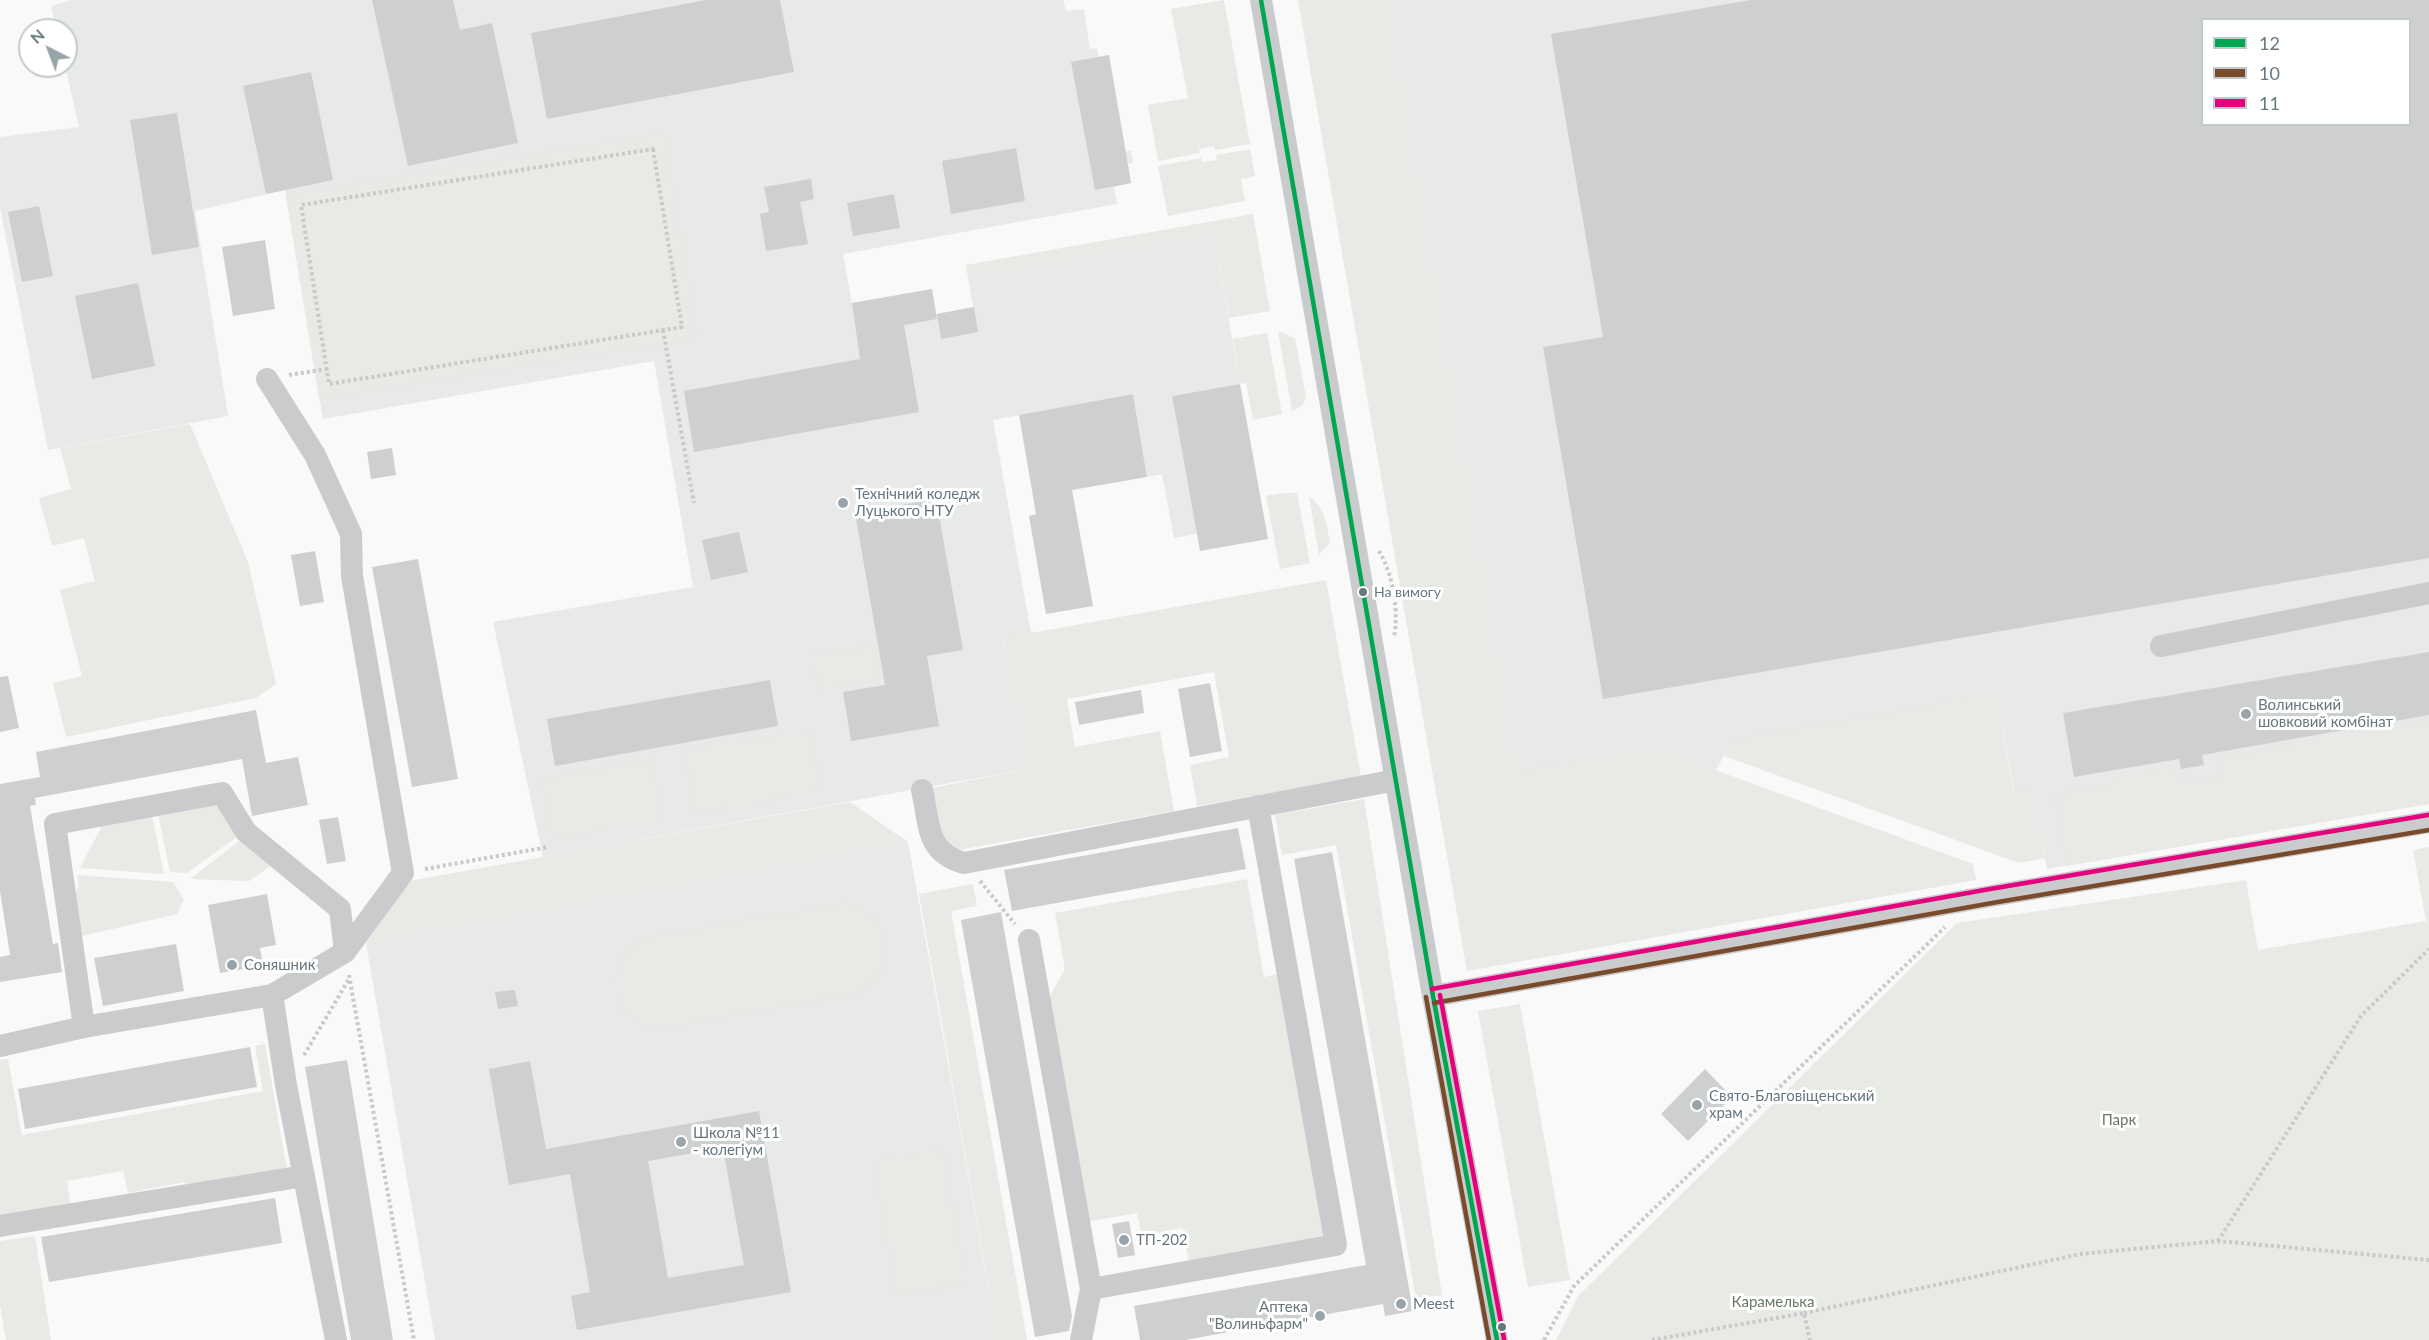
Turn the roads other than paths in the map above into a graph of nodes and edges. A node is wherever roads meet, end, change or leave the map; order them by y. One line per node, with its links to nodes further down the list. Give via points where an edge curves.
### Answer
1 (1261, 0): 5 (street)
2 (267, 379): 10 (street, via 315,455 351,534 352,576 403,873)
3 (2429, 593): 4 (street)
4 (2161, 646)
5 (1396, 780): 7 (street); 12 (street)
6 (922, 790): 7 (street, via 934,846 947,858 964,863)
7 (1258, 806): 17 (street, via 1336,1245)
8 (2429, 822): 12 (street)
9 (1029, 940): 17 (street)
10 (345, 952): 11 (street); 13 (street, via 340,909 246,832 222,793 55,824)
11 (272, 995): 13 (street); 15 (street)
12 (1433, 996): 20 (street)
13 (84, 1027): 14 (street)
14 (0, 1046)
15 (304, 1176): 16 (street); 18 (street)
16 (0, 1226)
17 (1091, 1289): 19 (street)
18 (336, 1340)
19 (1081, 1340)
20 (1497, 1340)

